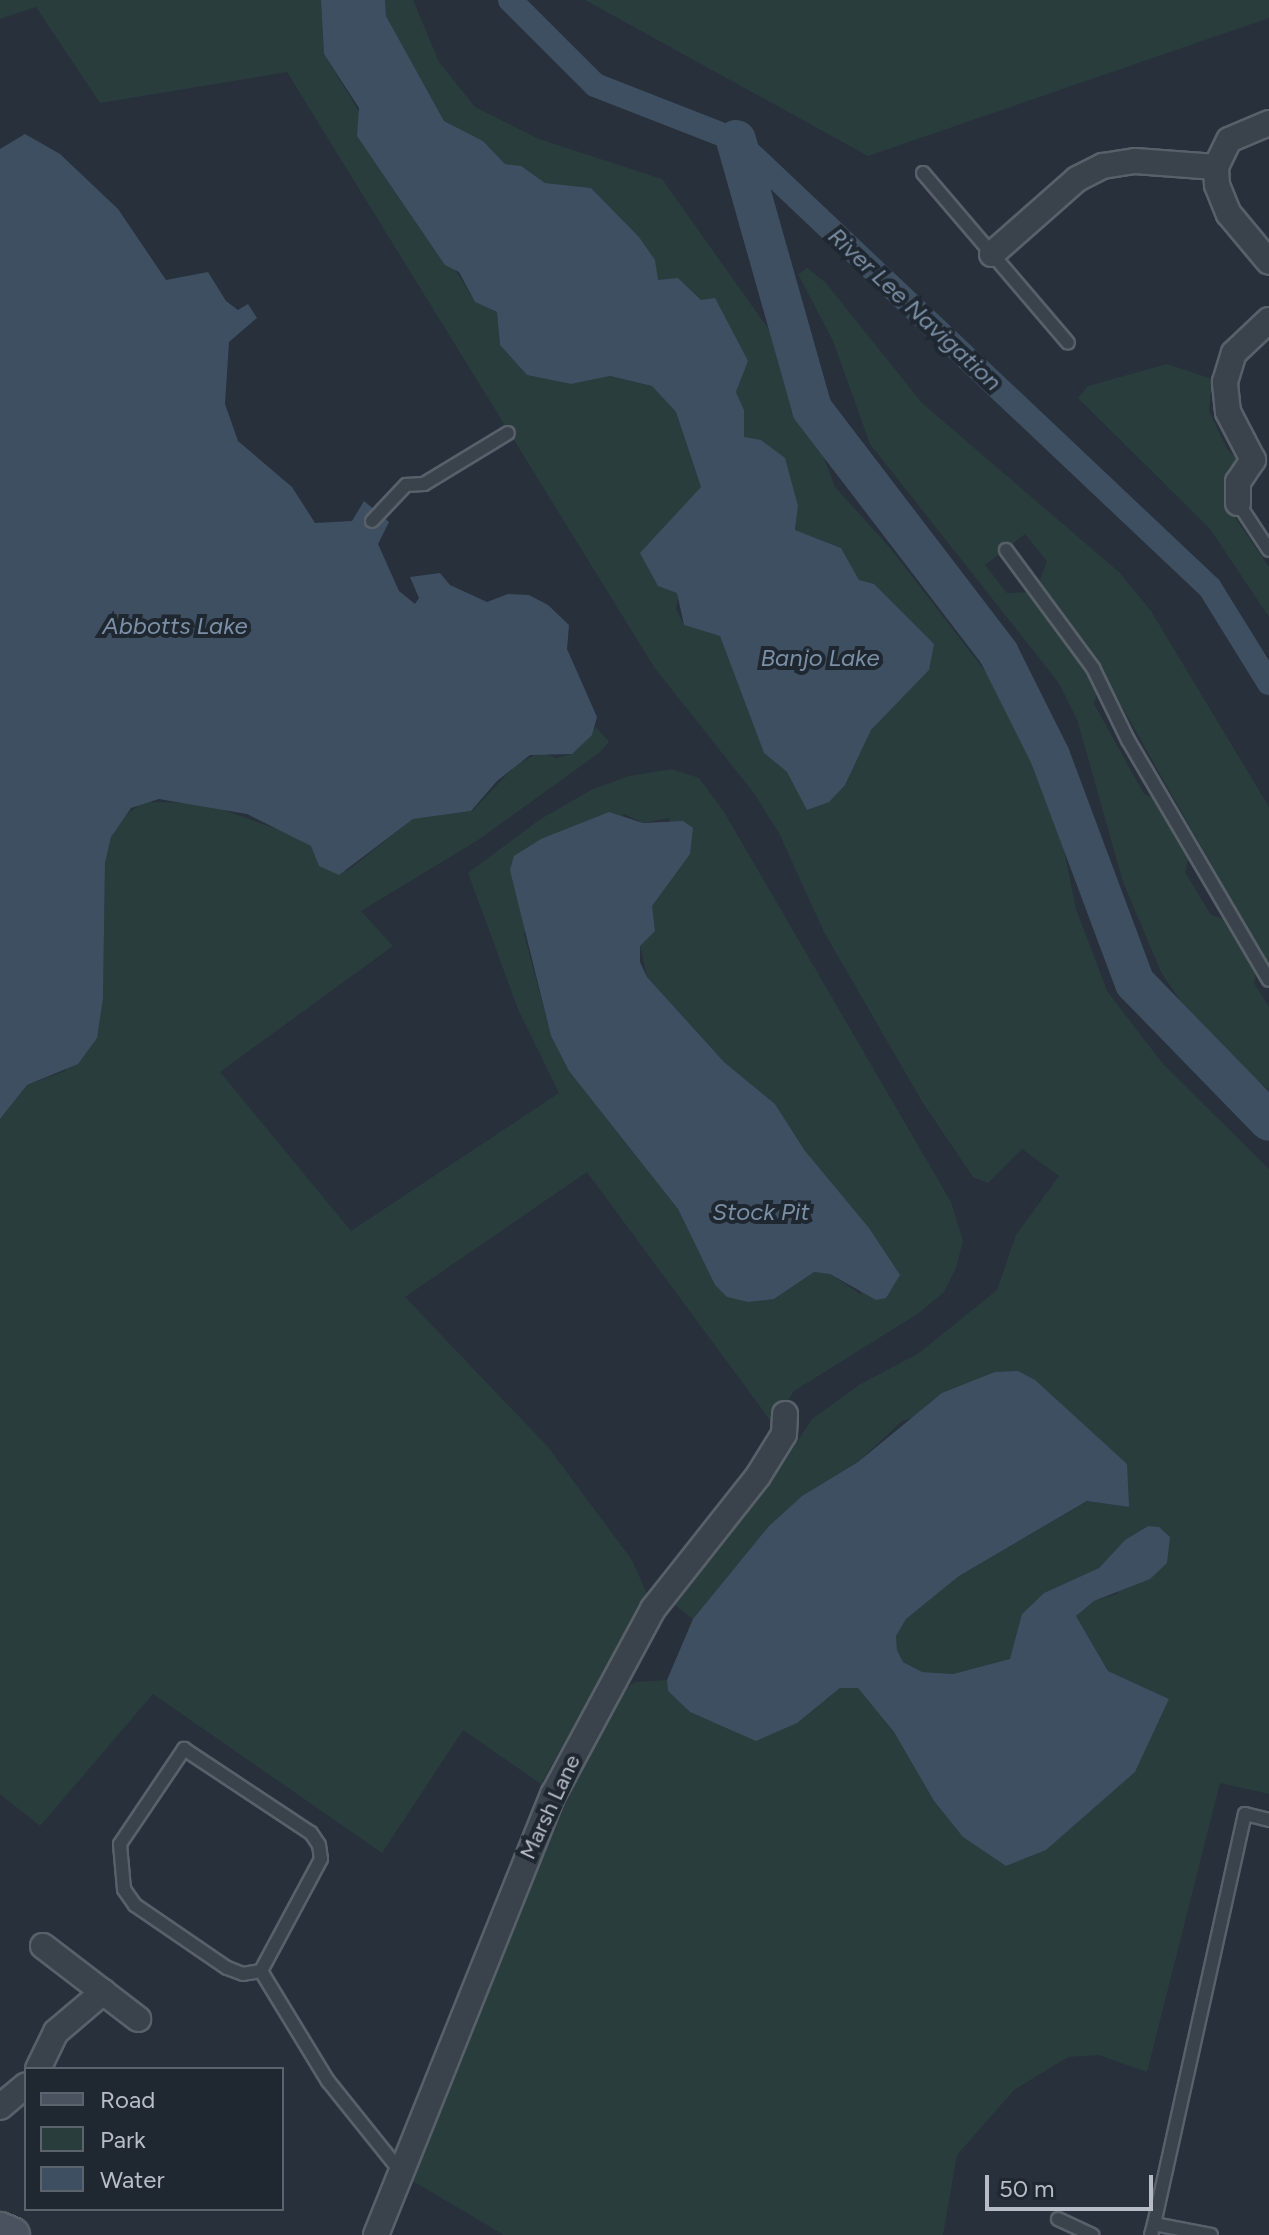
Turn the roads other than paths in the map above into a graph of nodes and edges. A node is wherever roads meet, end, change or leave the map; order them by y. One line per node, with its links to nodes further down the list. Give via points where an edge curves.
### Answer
1 (1269, 123): 2 (street, via 1229,140)
2 (1216, 167): 4 (street, via 1135,161 1103,166 1077,179); 5 (street, via 1229,214)
3 (923, 173): 4 (lane)
4 (992, 254): 7 (lane)
5 (1269, 262)
6 (1269, 320): 9 (street, via 1234,353 1225,382 1228,412 1253,460 1238,482)
7 (1068, 343)
8 (508, 433): 10 (lane, via 424,484 406,485)
9 (1238, 503): 12 (lane)
10 (372, 521)
11 (1006, 550): 13 (lane, via 1093,668 1128,740)
12 (1269, 550)
13 (1269, 980)
14 (785, 1414): 23 (street, Marsh Lane, via 784,1434 758,1476 653,1609 554,1793)
15 (1269, 1820): 26 (lane, via 1245,1814)
16 (43, 1946): 18 (street)
17 (261, 1971): 17 (lane, via 321,1859 319,1845 311,1833 184,1749 120,1844 124,1889 135,1905 227,1968 243,1974); 23 (lane, via 328,2081)
18 (103, 1992): 19 (street); 20 (street, via 56,2032)
19 (138, 2019)
20 (39, 2067)
21 (24, 2087): 22 (street)
22 (0, 2107)
23 (401, 2172): 28 (street, Marsh Lane)
24 (1058, 2219): 29 (lane)
25 (0, 2230): 27 (main road)
26 (1152, 2230): 30 (lane)
27 (12, 2235)
28 (376, 2235)
29 (1093, 2235)
30 (1211, 2235)

